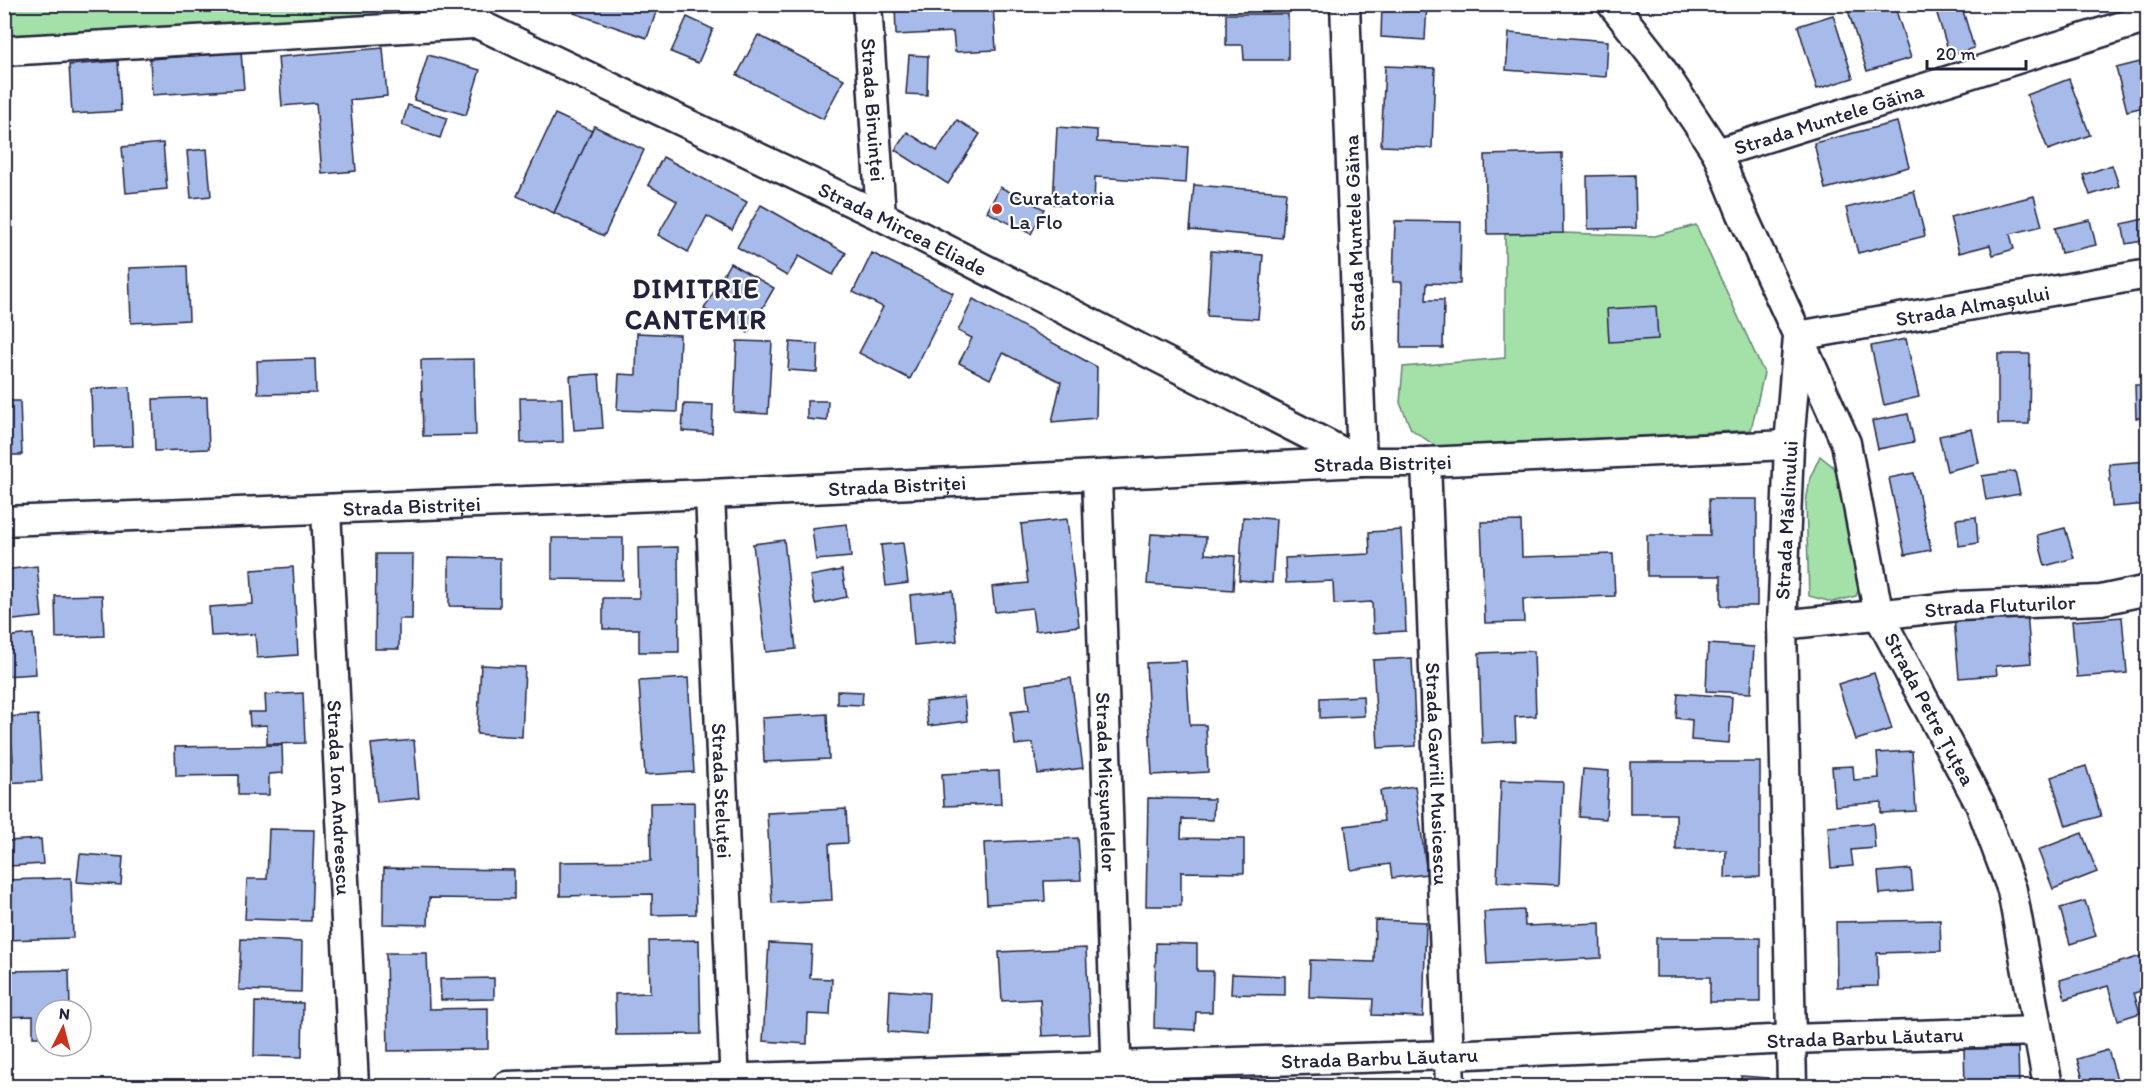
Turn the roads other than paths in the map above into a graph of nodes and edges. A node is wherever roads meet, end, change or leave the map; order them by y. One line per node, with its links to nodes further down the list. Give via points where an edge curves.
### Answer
1 (436, 4): 6 (street, Strada Mircea Eliade)
2 (867, 4): 9 (street, Strada Biruinței)
3 (1345, 4): 13 (street, Strada Muntele Găina)
4 (1612, 4): 8 (street, Strada Măslinului, via 1652,55)
5 (2148, 18): 8 (street, Strada Muntele Găina)
6 (478, 23): 7 (street); 9 (street, Strada Mircea Eliade)
7 (4, 51)
8 (1717, 153): 11 (street, Strada Măslinului)
9 (881, 216): 13 (street, Strada Mircea Eliade)
10 (2148, 274): 11 (street, Strada Almașului)
11 (1798, 336): 12 (street, Strada Măslinului); 20 (street, Strada Petre Țuțea, via 1846,443)
12 (1789, 445): 14 (street, Strada Bistriței); 21 (street, Strada Măslinului)
13 (1362, 462): 14 (street, Strada Bistriței); 15 (street, Strada Bistriței)
14 (1426, 462): 24 (street, Strada Gavriil Musicescu)
15 (1097, 476): 16 (street, Strada Bistriței); 25 (street, Strada Micșunelelor)
16 (710, 494): 17 (street, Strada Bistriței); 26 (street, Strada Steluței)
17 (326, 510): 18 (street, Strada Bistriței); 27 (street, Strada Ion Andreescu)
18 (4, 521)
19 (2148, 590): 20 (street, Strada Fluturilor, via 2101,600 1959,606)
20 (1879, 616): 21 (street, Strada Fluturilor); 22 (street, Strada Petre Țuțea, via 1980,804 1997,845 2012,890)
21 (1782, 626): 23 (street, Strada Măslinului)
22 (2037, 1031): 23 (street, Strada Barbu Lăutaru); 31 (street, Strada Petre Țuțea)
23 (1791, 1039): 24 (street, Strada Barbu Lăutaru); 30 (street, Strada Măslinului)
24 (1449, 1055): 25 (street, Strada Barbu Lăutaru); 29 (street, Strada Gavriil Musicescu)
25 (1116, 1077): 26 (street, Strada Barbu Lăutaru)
26 (735, 1082): 28 (street, Strada Barbu Lăutaru)
27 (354, 1086)
28 (507, 1086)
29 (1450, 1086)
30 (1792, 1086)
31 (2048, 1086)

